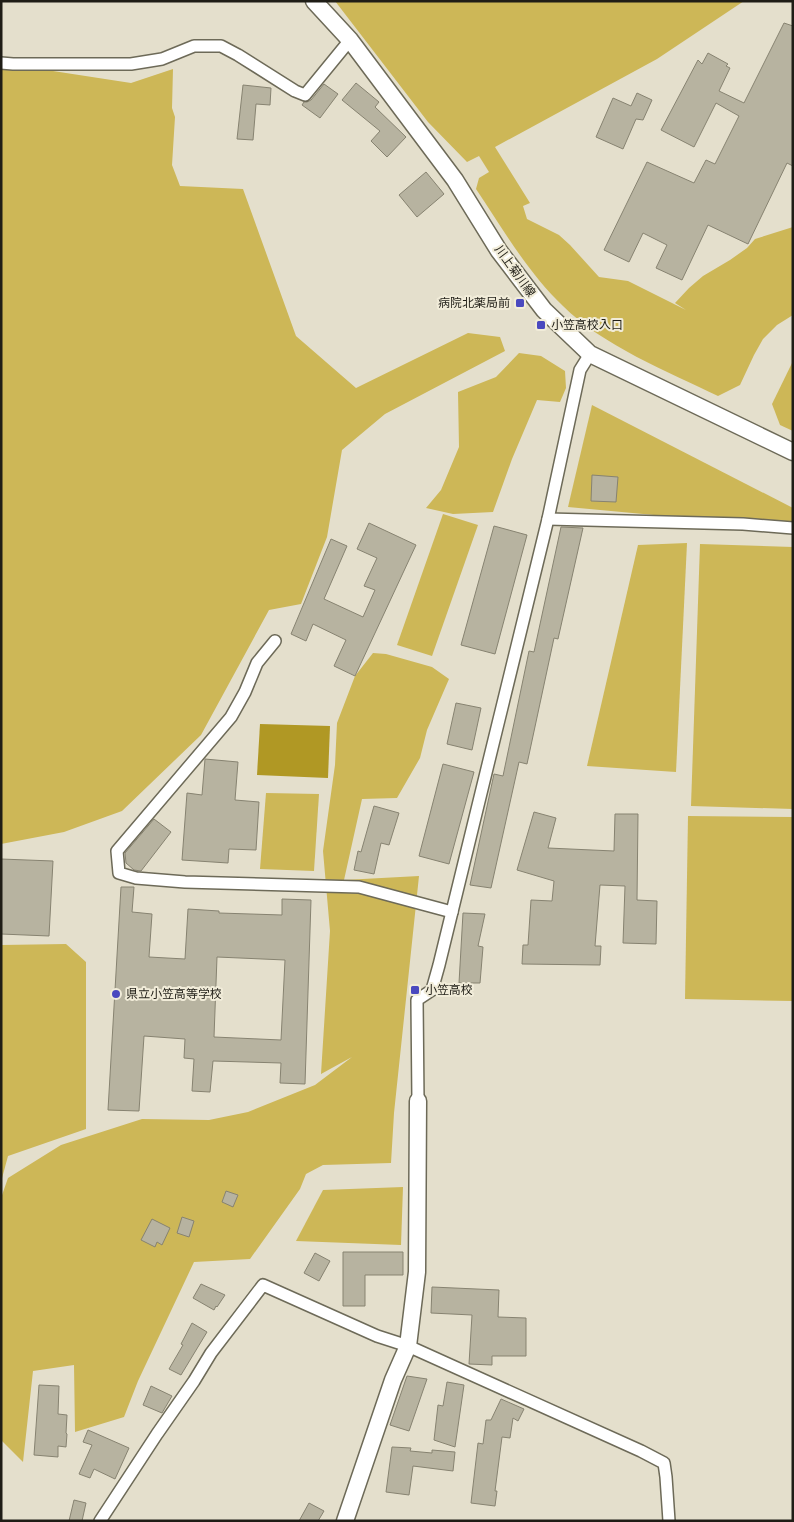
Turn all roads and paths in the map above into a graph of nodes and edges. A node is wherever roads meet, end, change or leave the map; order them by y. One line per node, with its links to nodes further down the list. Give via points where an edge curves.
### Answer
1 (314, 1): 2 (main road, 川上菊川線)
2 (350, 40): 3 (street, via 305,95 221,46 194,46 162,59 131,64); 4 (main road, 川上菊川線, via 455,180 499,251 544,310)
3 (1, 63)
4 (590, 354): 5 (main road, 川上菊川線); 6 (street, via 580,370)
5 (793, 452)
6 (548, 519): 7 (street); 9 (street)
7 (793, 528)
8 (275, 640): 9 (street, via 257,663 231,717 117,851 118,873 136,878 185,882 359,887)
9 (452, 912): 10 (street, via 432,990 417,1000)
10 (418, 1102): 11 (main road, via 417,1272)
11 (408, 1346): 12 (street, via 377,1336 263,1285 211,1353); 13 (main road, via 393,1380); 14 (street, via 664,1463)
12 (100, 1521)
13 (345, 1521)
14 (669, 1521)

